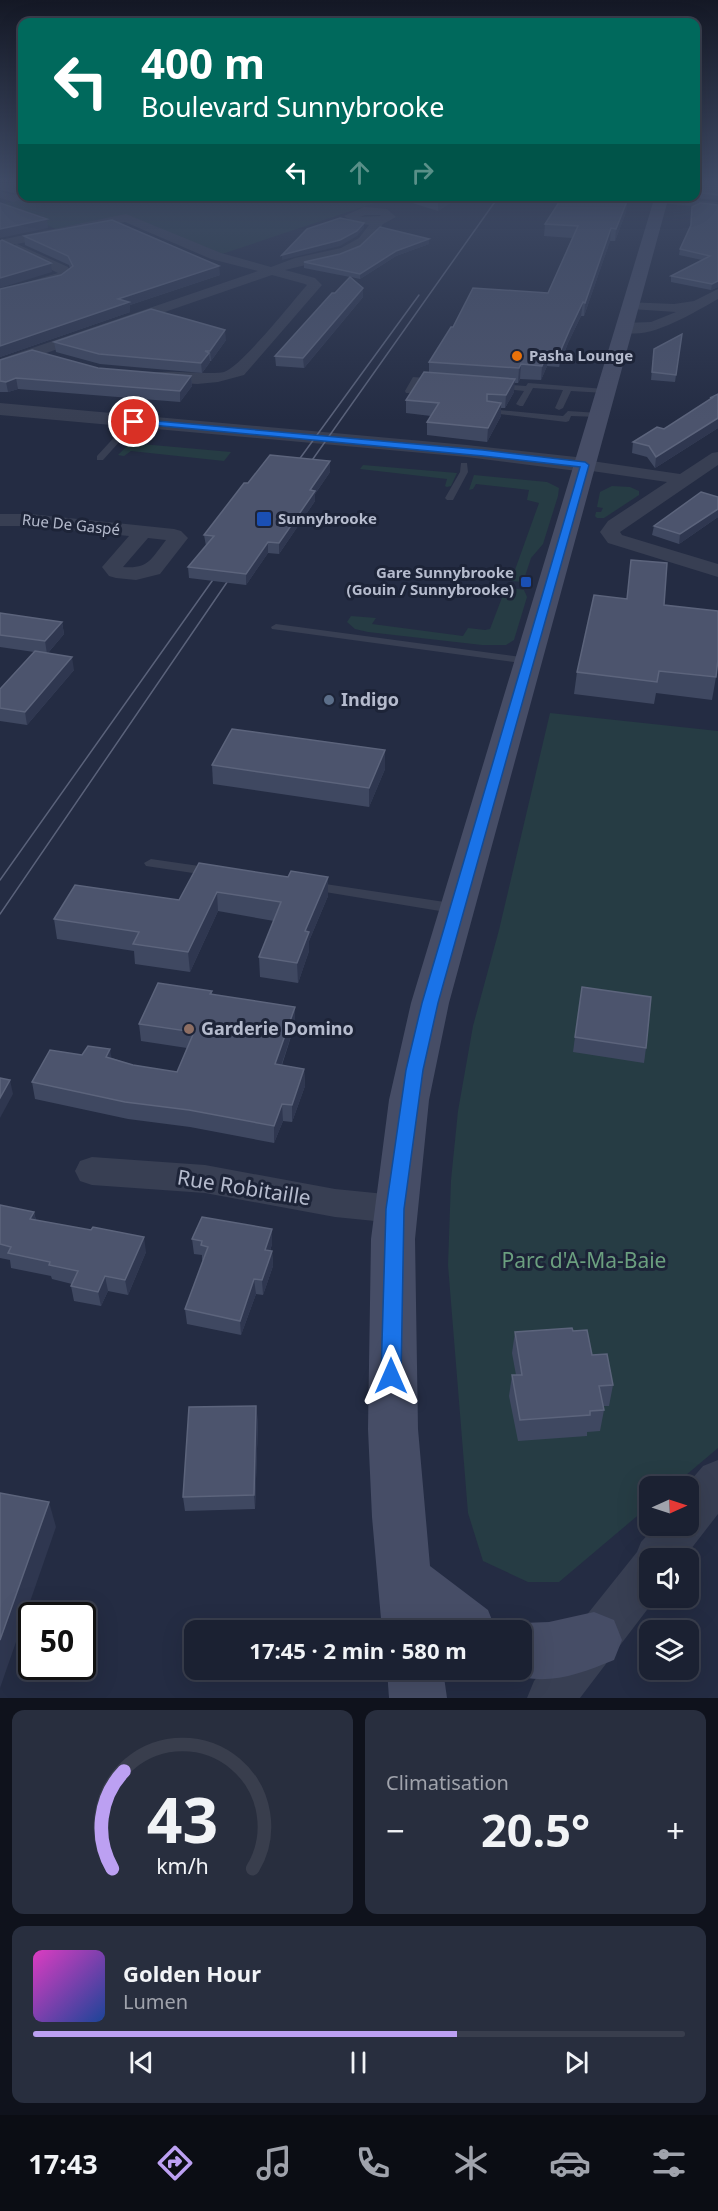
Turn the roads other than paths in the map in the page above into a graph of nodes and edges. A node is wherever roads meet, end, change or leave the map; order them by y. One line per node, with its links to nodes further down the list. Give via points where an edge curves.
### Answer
1 (45, 262): 7 (street, via 63,270 65,275)
2 (242, 262): 5 (street)
3 (297, 262): 5 (street)
4 (643, 262): 9 (main road)
5 (272, 271): 11 (street); 14 (street, via 315,285 238,372 203,380)
6 (718, 293): 8 (street)
7 (0, 294)
8 (702, 302): 9 (street, via 679,308); 10 (street, via 655,327)
9 (631, 305): 10 (main road)
10 (624, 327): 20 (main road)
11 (33, 353): 12 (street); 13 (street)
12 (54, 359)
13 (0, 364)
14 (146, 375)
15 (450, 382): 19 (lane, via 416,379)
16 (484, 385): 17 (lane)
17 (529, 388): 18 (lane); 21 (lane)
18 (568, 388): 20 (lane); 22 (lane)
19 (409, 391)
20 (605, 391): 25 (main road)
21 (520, 404)
22 (559, 408)
23 (0, 409): 27 (street)
24 (491, 411): 25 (lane, via 566,419 568,412)
25 (599, 415): 31 (main road)
26 (0, 420): 27 (street)
27 (129, 427): 28 (lane); 30 (street); 31 (street, via 510,455)
28 (100, 458)
29 (718, 458): 32 (street)
30 (465, 465): 31 (street); 33 (lane)
31 (583, 470): 32 (street); 38 (main road)
32 (677, 485): 36 (street, via 615,525 611,535)
33 (450, 498)
34 (0, 520): 35 (street, Rue De Gaspé)
35 (143, 532)
36 (718, 571)
37 (276, 627): 38 (lane)
38 (529, 661): 42 (main road)
39 (151, 862): 40 (lane)
40 (231, 874)
41 (299, 884): 42 (lane)
42 (458, 909): 44 (main road, via 414,1070)
43 (92, 1171): 44 (street, Rue Robitaille, via 206,1179 334,1203)
44 (395, 1209): 50 (main road, via 391,1376 395,1480)
45 (718, 1480): 46 (street)
46 (699, 1504)
47 (675, 1536): 48 (street)
48 (665, 1548)
49 (639, 1583): 52 (street)
50 (407, 1605): 51 (main road)
51 (444, 1620)
52 (594, 1640): 53 (main road); 56 (street)
53 (532, 1652)
54 (416, 1680): 55 (main road)
55 (418, 1698)
56 (551, 1698)

